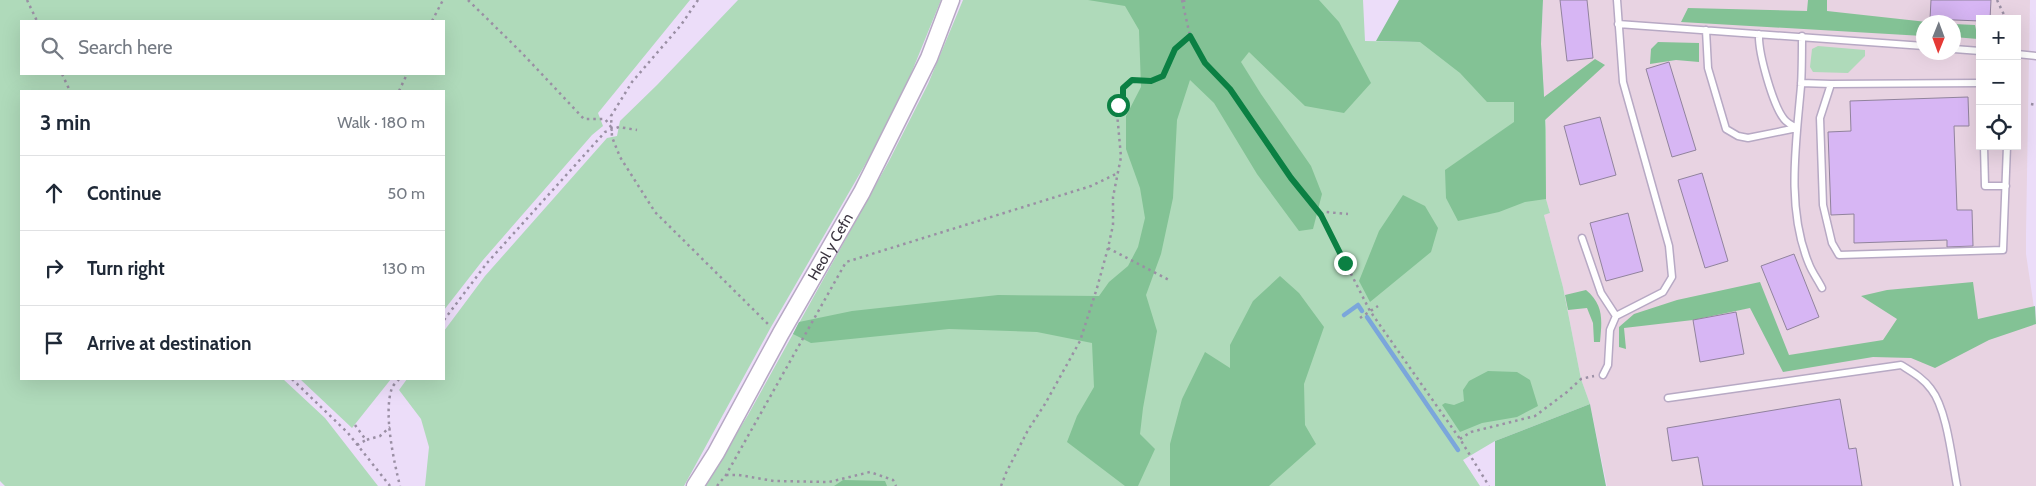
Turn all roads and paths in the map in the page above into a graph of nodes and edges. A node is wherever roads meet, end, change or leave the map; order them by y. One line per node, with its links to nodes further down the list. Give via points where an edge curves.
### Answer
1 (27, 0): 11 (path)
2 (443, 0): 12 (path)
3 (468, 0): 33 (path, via 584,119 605,119)
4 (698, 0): 33 (path, via 632,82 611,116)
5 (951, 0): 50 (street, Heol y Cefn, via 929,58 862,192)
6 (1183, 0): 7 (path); 16 (path)
7 (1188, 0)
8 (1617, 0): 13 (lane)
9 (1997, 0): 10 (path)
10 (2004, 15)
11 (37, 20)
12 (433, 20)
13 (1618, 24): 14 (lane); 47 (lane, via 1623,82 1670,246 1672,277 1663,292)
14 (1706, 30): 15 (lane); 32 (lane, via 1708,68 1726,129 1748,138)
15 (1758, 34): 17 (lane); 32 (lane, via 1760,56 1779,111 1785,121)
16 (1190, 36): 37 (path, via 1175,49 1163,76 1151,81 1132,80 1123,88 1123,99 1117,113 1120,157); 40 (path, via 1205,63 1230,89 1291,178)
17 (1802, 36): 18 (lane); 25 (lane)
18 (1916, 45)
19 (1961, 50): 20 (lane)
20 (1976, 51)
21 (2021, 54): 22 (lane)
22 (2036, 56)
23 (62, 75): 28 (path)
24 (407, 75): 29 (path)
25 (1801, 83): 27 (lane); 32 (lane)
26 (1976, 83): 27 (lane)
27 (1830, 84): 38 (lane, via 1820,118 1823,205 1832,243 1839,255 2002,250)
28 (70, 90)
29 (399, 90)
30 (2031, 104): 31 (path)
31 (2036, 104)
32 (1797, 128): 44 (lane, via 1794,192 1799,228 1809,264)
33 (612, 129): 34 (path); 49 (path, via 580,157 487,263); 50 (path, via 620,156 655,212 771,327)
34 (637, 130)
35 (1984, 150): 38 (lane, via 1985,186)
36 (2007, 150): 38 (lane)
37 (1116, 174): 42 (path); 60 (path, via 1091,186 846,262)
38 (2006, 186)
39 (1348, 214): 40 (path, via 1326,212)
40 (1321, 215): 46 (path)
41 (1582, 238): 47 (lane, via 1601,293)
42 (1108, 248): 43 (path); 66 (path, via 1080,341 1028,430)
43 (1169, 280)
44 (1822, 288)
45 (1378, 306): 46 (path)
46 (1370, 311): 48 (path); 57 (path)
47 (1616, 316): 51 (lane, via 1610,330 1608,365)
48 (1360, 318)
49 (445, 319)
50 (781, 333): 63 (street, Heol y Cefn)
51 (1603, 375): 57 (path, via 1580,379 1535,416 1471,432)
52 (293, 380): 59 (path)
53 (398, 380): 56 (path, via 392,388)
54 (1668, 398): 68 (lane, via 1900,365 1920,377 1940,404)
55 (355, 425): 58 (path)
56 (390, 427): 58 (path, via 380,436); 62 (path, via 392,454)
57 (1460, 439): 67 (path)
58 (366, 440): 59 (path)
59 (357, 445): 61 (path)
60 (726, 475): 64 (path); 65 (path, via 774,481 829,482 870,472 893,480)
61 (390, 486)
62 (400, 486)
63 (695, 486)
64 (716, 486)
65 (896, 486)
66 (1001, 486)
67 (1490, 486)
68 (1957, 486)

